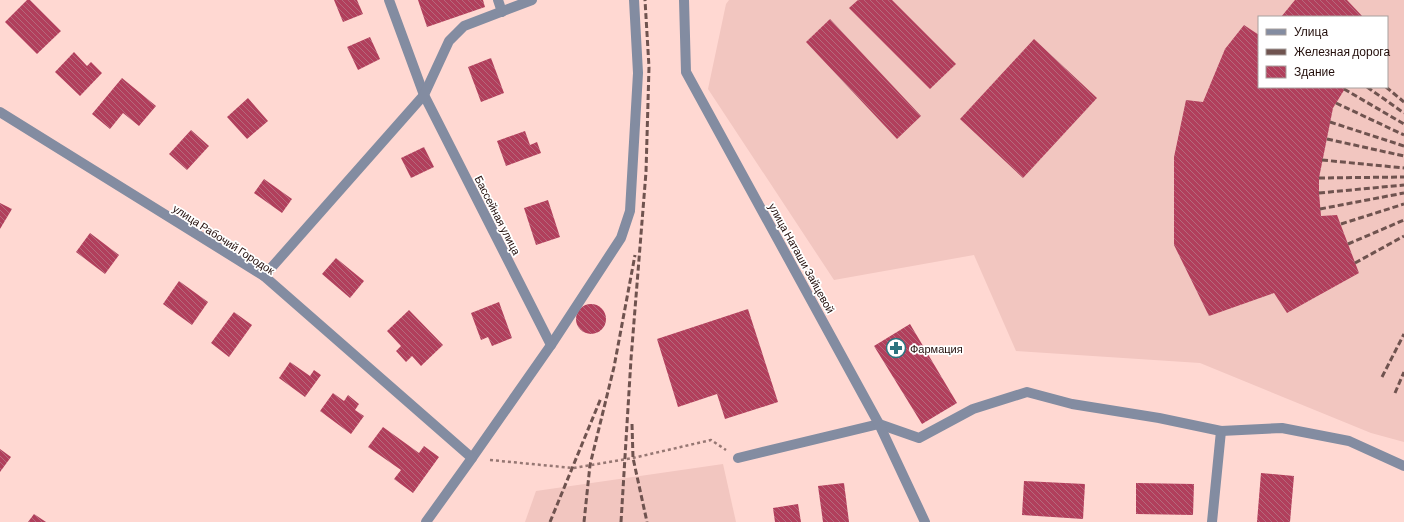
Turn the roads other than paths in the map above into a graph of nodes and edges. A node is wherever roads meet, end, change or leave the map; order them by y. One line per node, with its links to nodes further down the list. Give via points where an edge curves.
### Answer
1 (389, 0): 7 (street, Бассейная улица)
2 (498, 0): 6 (street)
3 (532, 0): 6 (street)
4 (634, 0): 10 (street, via 638,73 630,210 621,238)
5 (684, 0): 11 (street, улица Наташи Зайцевой, via 686,72)
6 (502, 12): 7 (street, via 464,26 449,41)
7 (424, 95): 9 (street); 10 (street, Бассейная улица)
8 (0, 112): 9 (street, улица Рабочий Городок)
9 (264, 276): 13 (street, улица Рабочий Городок)
10 (551, 345): 13 (street)
11 (879, 424): 12 (street, via 919,438 973,409 1027,392 1072,404); 14 (street); 17 (street, улица Наташи Зайцевой)
12 (1221, 431): 15 (street, via 1282,428 1349,441); 18 (street)
13 (472, 458): 16 (street)
14 (738, 458)
15 (1404, 466)
16 (426, 522)
17 (926, 522)
18 (1212, 522)

